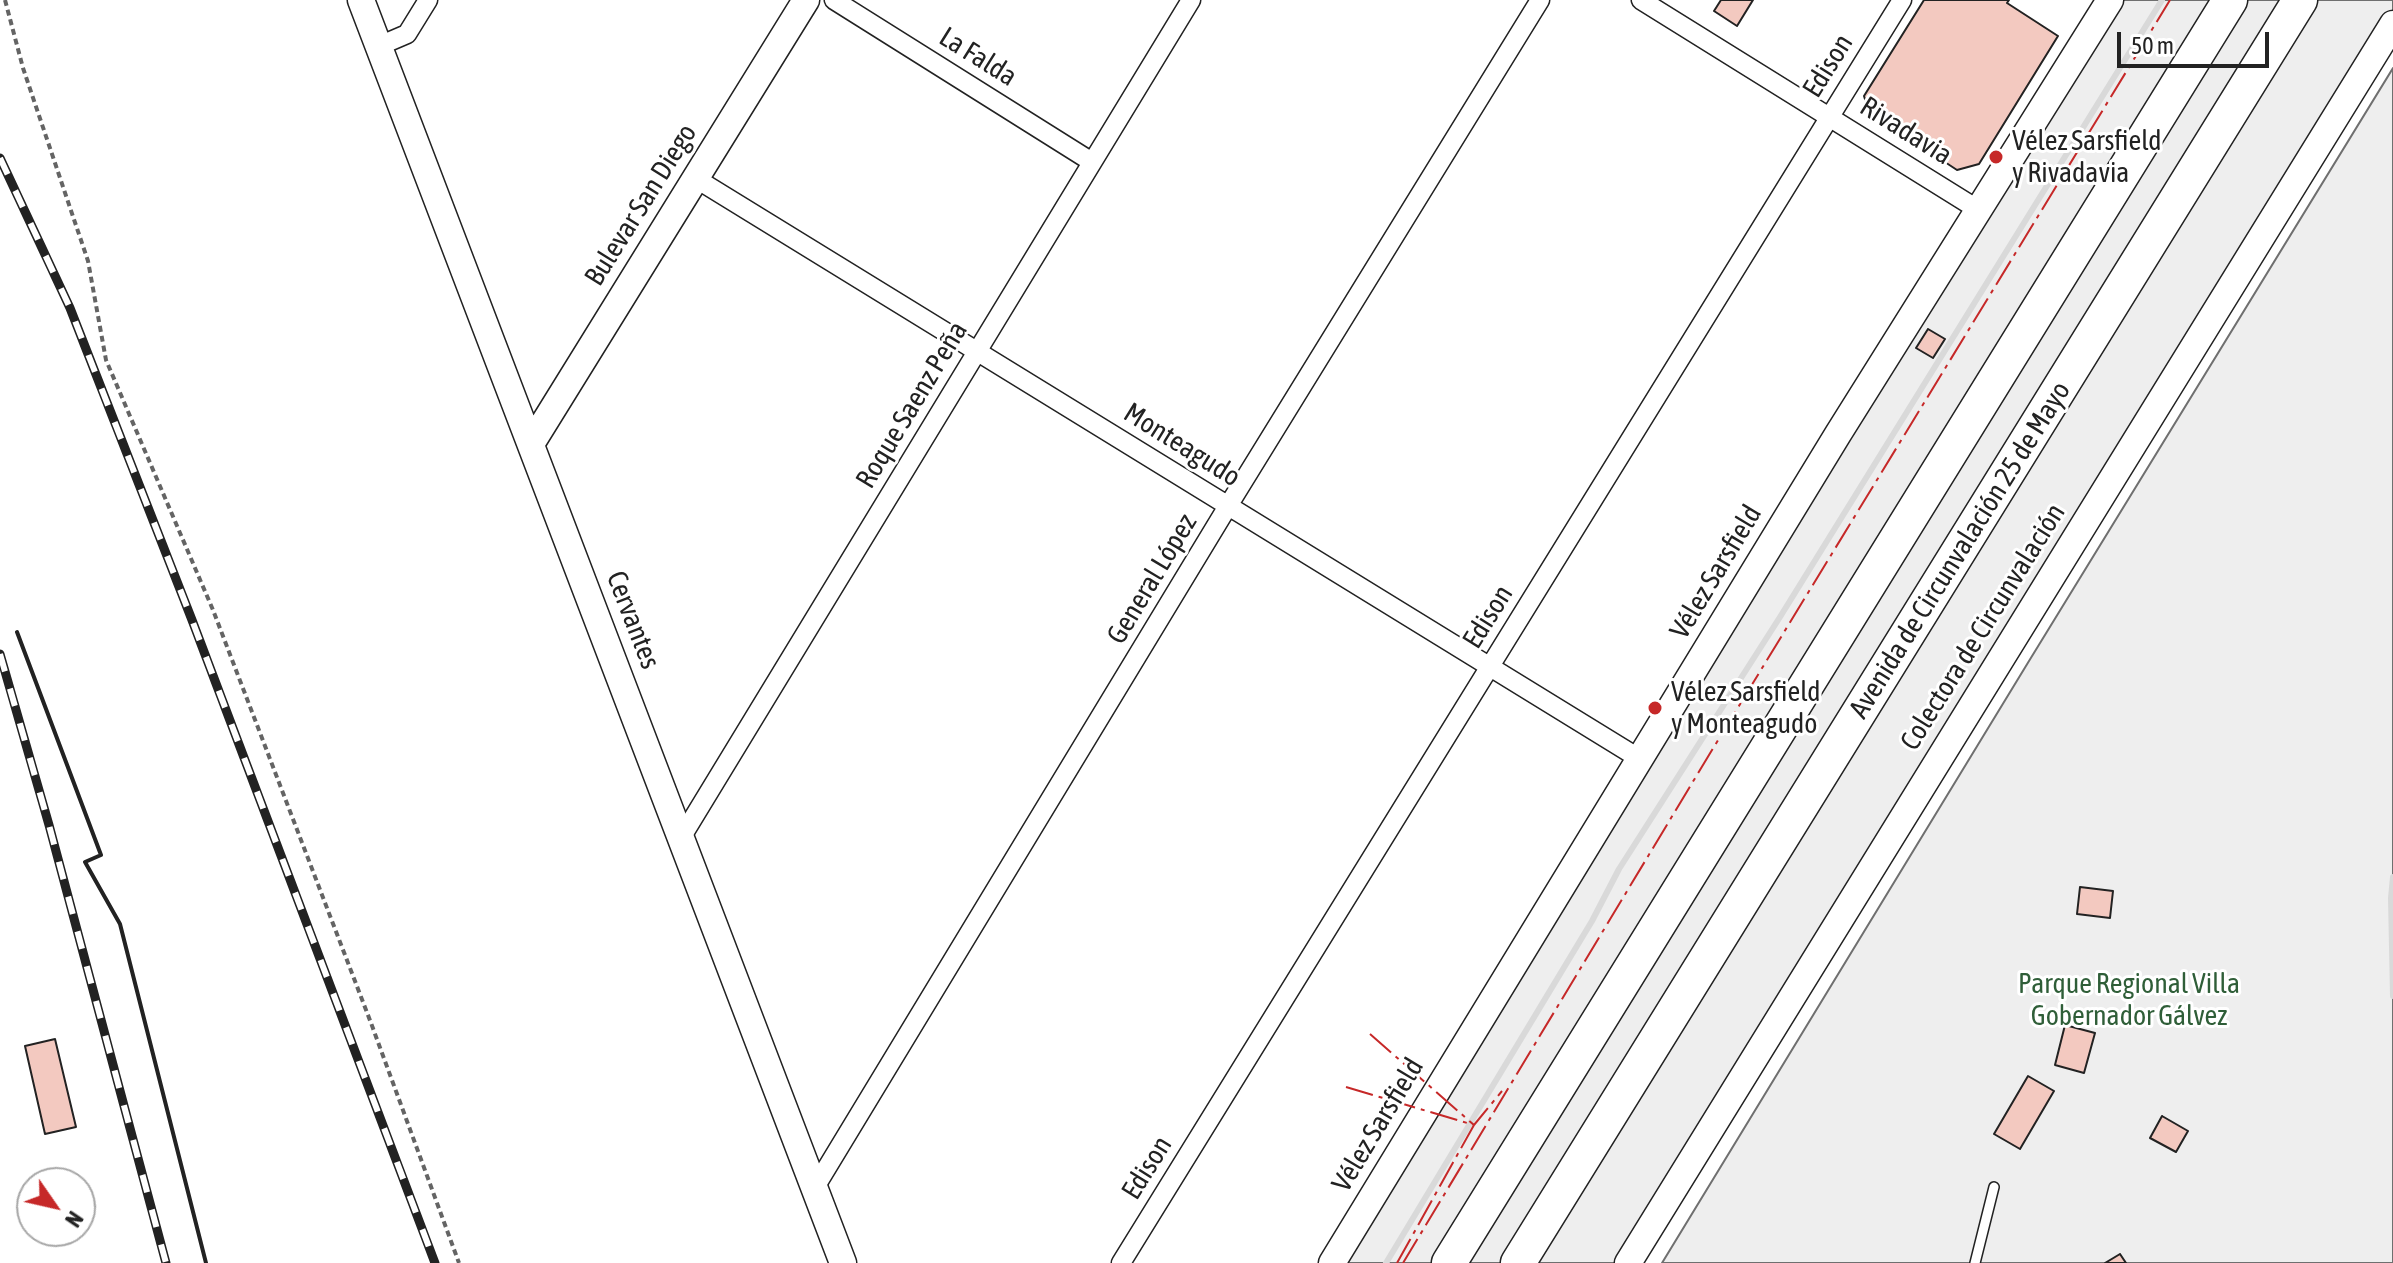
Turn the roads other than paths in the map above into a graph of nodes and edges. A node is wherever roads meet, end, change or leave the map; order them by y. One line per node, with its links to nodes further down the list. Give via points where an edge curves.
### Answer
1 (361, 0): 13 (main road, Cervantes)
2 (428, 0): 13 (street, via 407,34)
3 (806, 0): 16 (main road, Bulevar San Diego)
4 (834, 0): 15 (street, La Falda)
5 (1191, 0): 15 (street, Roque Saenz Peña)
6 (1540, 0): 20 (street, General López)
7 (1641, 0): 14 (street, Rivadavia)
8 (1902, 0): 14 (street, Edison)
9 (2110, 0): 17 (main road, Vélez Sarsfield)
10 (2230, 0): 29 (highway)
11 (2300, 0): 30 (highway, Avenida de Circunvalación 25 de Mayo)
12 (2393, 24): 31 (main road, Colectora de Circunvalación)
13 (379, 46): 19 (main road, Cervantes)
14 (1829, 117): 17 (street, Rivadavia); 21 (street, Edison)
15 (1092, 162): 18 (street, Roque Saenz Peña)
16 (695, 178): 18 (street, Monteagudo); 19 (main road, Bulevar San Diego)
17 (1977, 209): 22 (main road, Vélez Sarsfield)
18 (977, 351): 20 (street, Monteagudo); 23 (street, Roque Saenz Peña)
19 (531, 444): 23 (main road, Cervantes)
20 (1228, 506): 21 (street, Monteagudo); 25 (street, General López)
21 (1490, 668): 22 (street, Monteagudo); 27 (street, Edison)
22 (1640, 759): 28 (main road, Vélez Sarsfield)
23 (681, 838): 25 (main road, Cervantes)
24 (1994, 1187): 32 (lane)
25 (814, 1189): 26 (main road, Cervantes)
26 (843, 1263)
27 (1121, 1263)
28 (1332, 1263)
29 (1449, 1263)
30 (1518, 1263)
31 (1628, 1263)
32 (1975, 1263)

